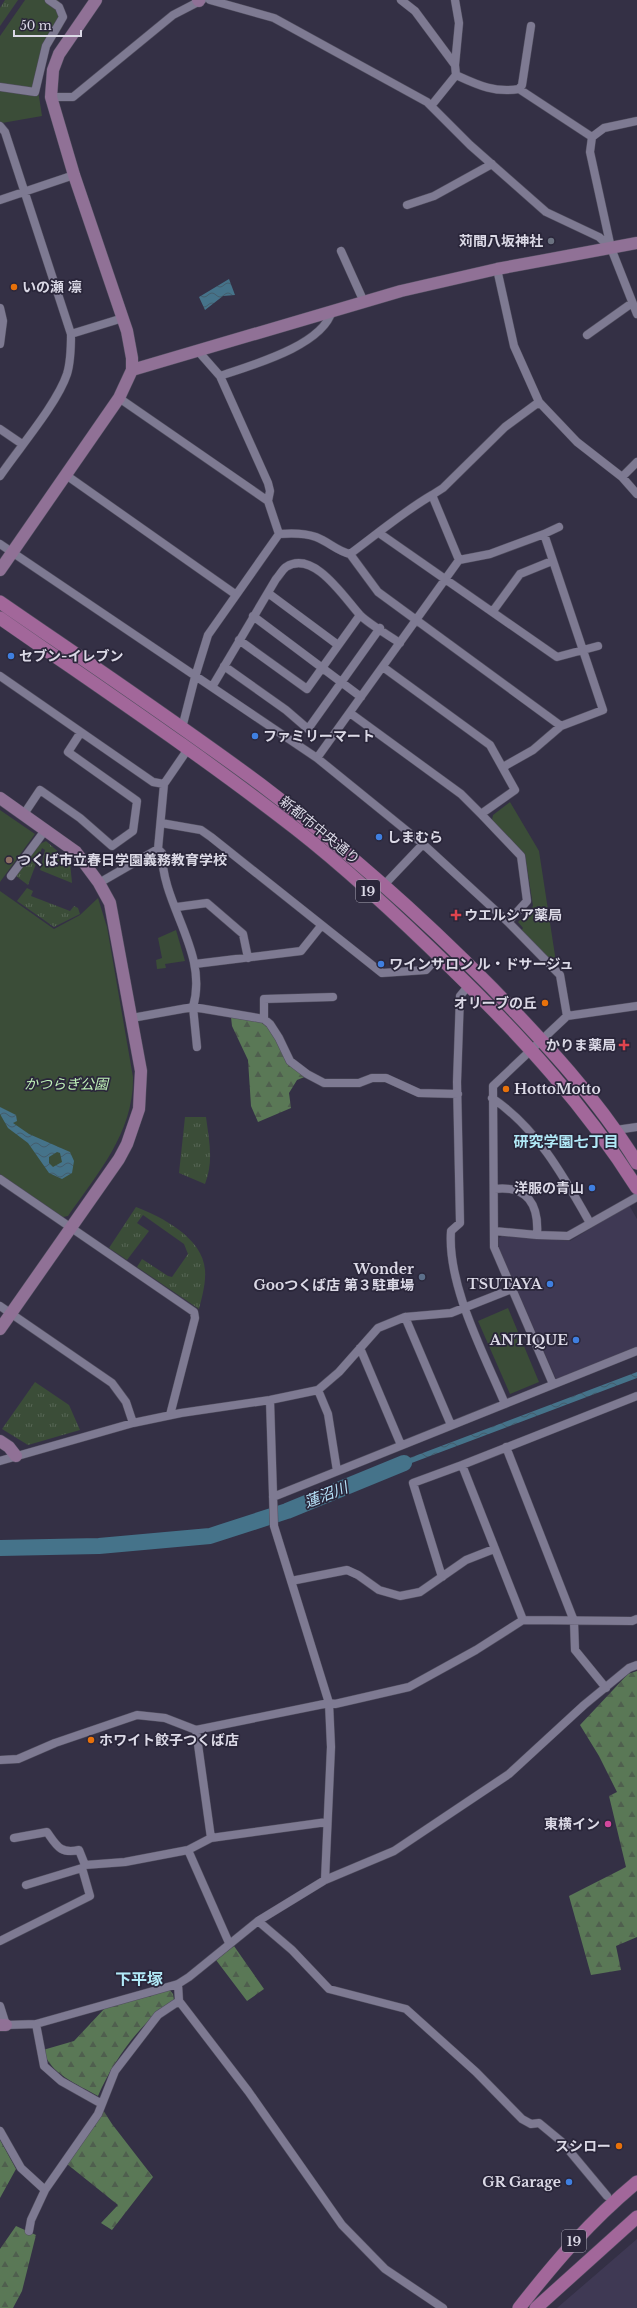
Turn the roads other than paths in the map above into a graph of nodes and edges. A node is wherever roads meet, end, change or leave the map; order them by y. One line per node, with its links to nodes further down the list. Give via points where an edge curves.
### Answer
1 (49, 0): 9 (street, via 59,7 63,17 46,46 35,92)
2 (96, 0): 11 (street, via 59,54 53,70)
3 (203, 0): 11 (street, via 173,15 73,97); 12 (street, via 274,18)
4 (401, 0): 7 (street, via 415,11)
5 (455, 0): 7 (street, via 459,23)
6 (531, 26): 10 (street, via 522,85)
7 (455, 65): 8 (street)
8 (456, 75): 10 (street, via 477,85 502,91); 12 (street)
9 (0, 87)
10 (518, 89): 15 (street)
11 (51, 97): 17 (street)
12 (431, 106): 16 (street)
13 (637, 121): 15 (street, via 604,128)
14 (0, 126): 18 (street, via 5,132)
15 (592, 137): 22 (street, via 590,152)
16 (492, 164): 20 (street, via 434,196); 22 (street, via 546,212 599,237)
17 (74, 175): 18 (street); 30 (street)
18 (25, 192): 19 (street); 32 (street)
19 (0, 200)
20 (407, 205)
21 (637, 243): 22 (street)
22 (611, 248): 24 (street); 26 (street)
23 (341, 251): 25 (street)
24 (497, 269): 25 (street); 39 (street, via 514,346)
25 (364, 302): 28 (street)
26 (632, 303): 29 (street); 33 (street)
27 (0, 308): 31 (street)
28 (332, 311): 35 (street); 37 (street, via 329,322 319,332 280,356)
29 (637, 314)
30 (123, 318): 32 (street); 36 (street, via 130,344)
31 (2, 331): 34 (street)
32 (71, 334): 41 (street, via 69,361 60,391)
33 (587, 335)
34 (0, 344)
35 (198, 351): 36 (street); 37 (street)
36 (132, 370): 38 (street)
37 (220, 376): 48 (street, via 268,484)
38 (119, 398): 44 (street); 48 (street)
39 (538, 402): 45 (street, via 577,442); 47 (street, via 505,427 443,488)
40 (0, 429): 41 (street)
41 (22, 444): 43 (street)
42 (637, 462): 45 (street)
43 (0, 476)
44 (66, 476): 54 (street); 61 (street)
45 (622, 476): 46 (street)
46 (637, 494)
47 (432, 495): 50 (street, via 409,509); 56 (street)
48 (268, 501): 51 (street)
49 (559, 527): 52 (street)
50 (379, 533): 55 (street); 59 (street)
51 (279, 534): 55 (street, via 296,533 316,537 340,552); 61 (street)
52 (544, 534): 56 (street, via 490,554); 57 (street)
53 (0, 544): 54 (street)
54 (12, 552): 58 (street); 78 (street)
55 (350, 554): 67 (street, via 378,592)
56 (459, 560): 59 (street)
57 (552, 561): 63 (street, via 520,574); 73 (street)
58 (0, 570)
59 (445, 579): 63 (street); 67 (street)
60 (268, 593): 64 (street, via 286,567 297,563 327,577 339,587); 65 (street); 71 (street)
61 (235, 594): 78 (street, via 208,635)
62 (0, 602): 84 (main road, 新都市中央通り / 19)
63 (493, 611): 73 (street, via 557,657)
64 (360, 615): 68 (street); 71 (street)
65 (253, 616): 69 (street); 75 (street)
66 (0, 618): 86 (main road, 新都市中央通り / 19)
67 (416, 620): 70 (street); 83 (street)
68 (380, 628): 70 (street); 79 (street)
69 (239, 640): 74 (street); 75 (street, via 307,689)
70 (400, 643): 76 (street)
71 (338, 645): 75 (street)
72 (598, 646): 73 (street)
73 (584, 649): 83 (street, via 603,710)
74 (224, 666): 79 (street, via 308,728); 80 (street)
75 (322, 667): 79 (street)
76 (382, 667): 81 (street); 88 (street, via 490,745)
77 (0, 676): 85 (street)
78 (195, 677): 80 (street); 84 (street)
79 (342, 682): 81 (street)
80 (212, 687): 87 (street)
81 (361, 697): 82 (street)
82 (350, 713): 87 (street); 92 (street, via 461,794)
83 (561, 726): 88 (street, via 533,750)
84 (182, 728): 99 (main road, 新都市中央通り / 19, via 262,786)
85 (81, 732): 89 (street, via 153,782); 91 (street, via 68,752 137,801 133,831 112,846 80,818 40,790)
86 (188, 749): 89 (street); 103 (main road, 新都市中央通り / 19, via 296,829 352,876)
87 (317, 758): 95 (street)
88 (503, 768): 92 (street, via 515,790)
89 (164, 784): 93 (street)
90 (0, 798): 91 (street)
91 (24, 814): 94 (street)
92 (481, 814): 101 (street, via 522,856 527,901)
93 (161, 823): 96 (street); 102 (street, via 201,830)
94 (46, 829): 97 (street); 98 (street, via 76,852)
95 (423, 844): 99 (street); 101 (street)
96 (158, 849): 98 (street); 100 (street, via 162,853 165,879)
97 (11, 876)
98 (99, 883): 111 (street, via 112,911)
99 (384, 885): 113 (main road, 新都市中央通り / 19, via 463,959)
100 (177, 907): 104 (street, via 207,903 243,934); 105 (street)
101 (508, 922): 110 (street, via 560,975)
102 (321, 926): 103 (street, via 382,973 426,970); 104 (street, via 301,951)
103 (438, 956): 106 (main road, 新都市中央通り / 19)
104 (248, 958): 105 (street)
105 (195, 964): 109 (street, via 196,986)
106 (469, 985): 115 (main road, 新都市中央通り / 19); 116 (street, via 460,996)
107 (333, 997): 112 (street, via 264,999)
108 (637, 1006): 110 (street)
109 (193, 1007): 111 (street); 112 (street); 114 (street)
110 (567, 1016): 113 (street)
111 (132, 1018): 126 (street, via 141,1071 141,1098 136,1120 119,1159)
112 (264, 1019): 116 (street, via 279,1038 290,1061 324,1083 359,1083 372,1078 386,1078 419,1094)
113 (543, 1040): 115 (street); 119 (main road, 新都市中央通り / 19)
114 (197, 1047)
115 (532, 1050): 117 (street, via 493,1086); 122 (main road, 新都市中央通り / 19, via 592,1121)
116 (458, 1094): 131 (street, via 460,1223 451,1231 450,1241 452,1260)
117 (492, 1098): 123 (street); 125 (street, via 505,1107 554,1161)
118 (637, 1127): 119 (street)
119 (616, 1130): 120 (main road, 新都市中央通り / 19)
120 (637, 1163)
121 (0, 1178): 126 (street)
122 (637, 1188)
123 (494, 1189): 127 (street); 128 (street, via 515,1189 522,1192 530,1201 538,1220)
124 (637, 1197): 125 (street)
125 (590, 1223): 128 (street, via 568,1236)
126 (71, 1228): 132 (street); 142 (street, via 194,1312 195,1318)
127 (494, 1231): 128 (street); 129 (street, via 494,1247)
128 (537, 1235)
129 (512, 1289): 131 (street); 137 (street)
130 (0, 1306): 132 (street)
131 (465, 1309): 133 (street, via 451,1313); 141 (street)
132 (11, 1314): 134 (street); 143 (street, via 112,1383 126,1402)
133 (405, 1317): 135 (street, via 378,1328); 144 (street)
134 (0, 1329)
135 (360, 1348): 138 (street, via 339,1372); 146 (street)
136 (637, 1351): 137 (street)
137 (553, 1384): 141 (street)
138 (318, 1390): 140 (street); 151 (street, via 328,1414)
139 (637, 1396): 147 (street)
140 (270, 1400): 142 (street); 152 (street)
141 (505, 1404): 144 (street)
142 (170, 1415): 143 (street)
143 (132, 1423): 148 (street)
144 (451, 1425): 146 (street)
145 (0, 1440): 148 (street)
146 (402, 1445): 151 (street)
147 (506, 1447): 150 (street); 158 (street)
148 (16, 1456): 149 (street)
149 (0, 1461)
150 (462, 1465): 153 (street); 154 (street, via 413,1483)
151 (337, 1471): 152 (street)
152 (272, 1497): 155 (street, via 274,1526)
153 (494, 1549): 154 (street, via 466,1560); 157 (street)
154 (442, 1577): 155 (street, via 420,1592 400,1596 379,1590 347,1570)
155 (291, 1581): 161 (street)
156 (637, 1619): 158 (street)
157 (523, 1620): 158 (street); 161 (street, via 476,1650 409,1687 335,1704)
158 (574, 1621): 160 (street, via 575,1650)
159 (637, 1665): 160 (street, via 629,1668)
160 (606, 1688): 169 (street, via 509,1774 394,1851)
161 (329, 1703): 162 (street); 164 (street, via 331,1747)
162 (196, 1730): 163 (street, via 165,1718 137,1715 55,1743 18,1759); 166 (street)
163 (0, 1760)
164 (326, 1822): 166 (street); 169 (street)
165 (14, 1838): 168 (street, via 47,1832 56,1846 62,1850 79,1850)
166 (211, 1838): 167 (street)
167 (188, 1850): 168 (street, via 125,1862); 173 (street)
168 (84, 1866): 170 (street); 172 (street, via 90,1896)
169 (325, 1880): 171 (street)
170 (26, 1885)
171 (258, 1920): 173 (street); 183 (street, via 292,1950 329,1989 406,2009 476,2072 522,2119 531,2124 539,2123 562,2142)
172 (0, 1940)
173 (229, 1943): 174 (street)
174 (178, 1984): 175 (street); 177 (street)
175 (179, 2001): 179 (street, via 158,2015 120,2064); 186 (street, via 248,2091 342,2225 385,2269)
176 (0, 2006): 178 (street)
177 (36, 2024): 178 (street); 179 (street, via 44,2066 61,2081)
178 (3, 2025)
179 (102, 2104): 182 (street, via 98,2114)
180 (0, 2131): 182 (street, via 21,2168)
181 (637, 2182): 187 (main road, 19, via 564,2251)
182 (44, 2190): 185 (street)
183 (607, 2196)
184 (637, 2216): 188 (main road, 19)
185 (29, 2231)
186 (443, 2308)
187 (519, 2308)
188 (536, 2308)

